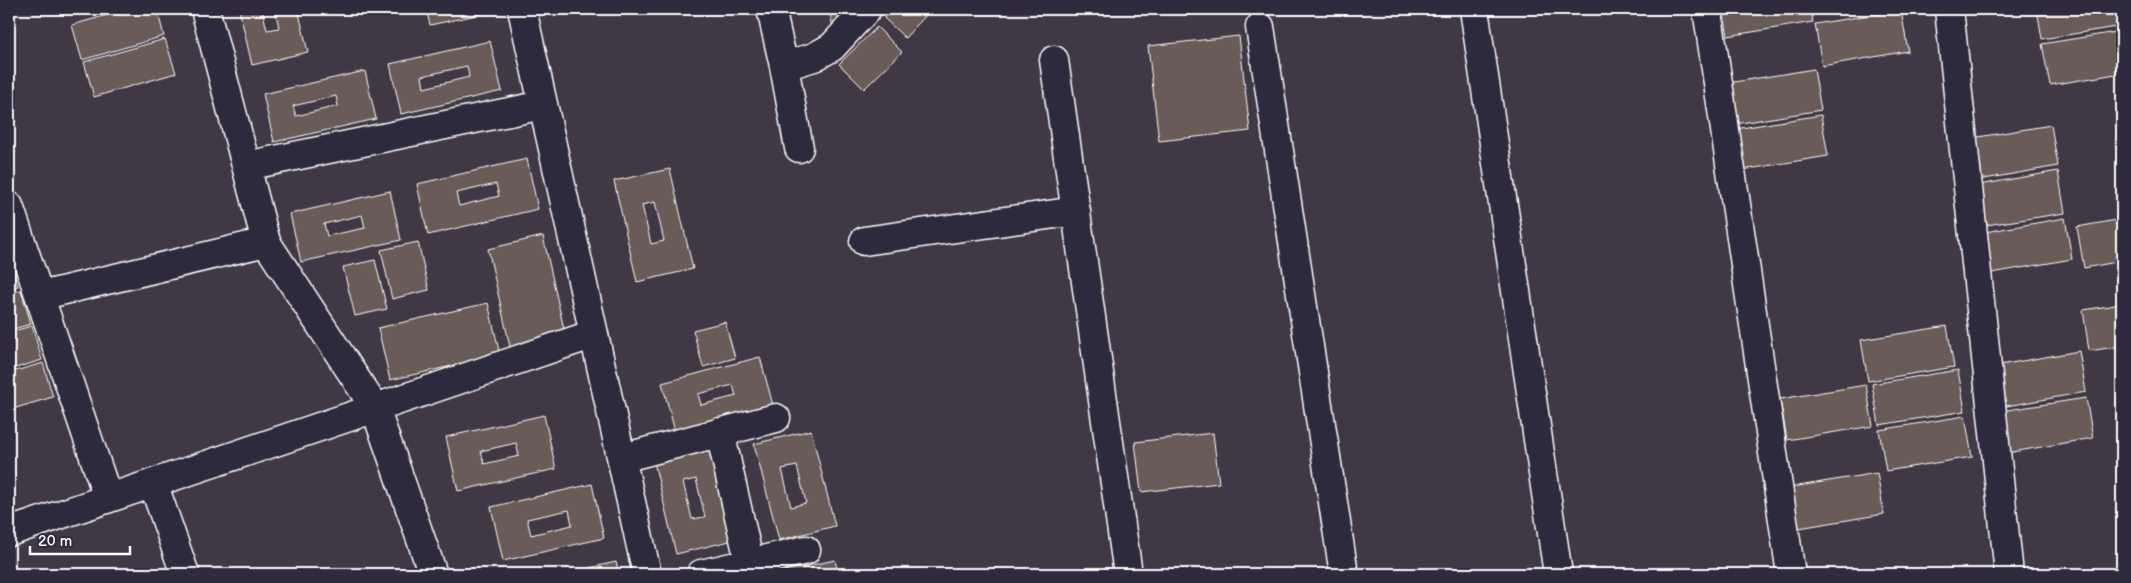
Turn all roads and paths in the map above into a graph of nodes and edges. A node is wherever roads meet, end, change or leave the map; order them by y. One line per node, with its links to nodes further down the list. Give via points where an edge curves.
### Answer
1 (206, 9): 13 (street)
2 (522, 9): 11 (street)
3 (771, 9): 10 (street)
4 (867, 9): 10 (street, via 832,47 814,57)
5 (1474, 9): 35 (street)
6 (1707, 9): 36 (street)
7 (1948, 9): 37 (street)
8 (1260, 26): 34 (street)
9 (1054, 60): 15 (street)
10 (784, 66): 12 (street)
11 (543, 105): 13 (street); 19 (street)
12 (799, 148)
13 (246, 166): 17 (street)
14 (9, 206): 18 (street)
15 (1076, 211): 16 (street); 33 (street)
16 (864, 241)
17 (266, 242): 18 (street); 20 (street)
18 (40, 296): 25 (street)
19 (594, 334): 20 (street); 23 (street)
20 (375, 408): 24 (street); 30 (street)
21 (776, 418): 22 (street)
22 (720, 432): 23 (street); 28 (street)
23 (622, 458): 31 (street)
24 (153, 482): 25 (street); 29 (street)
25 (108, 498): 26 (street)
26 (9, 532)
27 (806, 550): 28 (street)
28 (751, 569): 32 (street)
29 (185, 574)
30 (433, 574)
31 (648, 574)
32 (701, 574)
33 (1128, 574)
34 (1344, 574)
35 (1558, 574)
36 (1791, 574)
37 (2009, 574)

